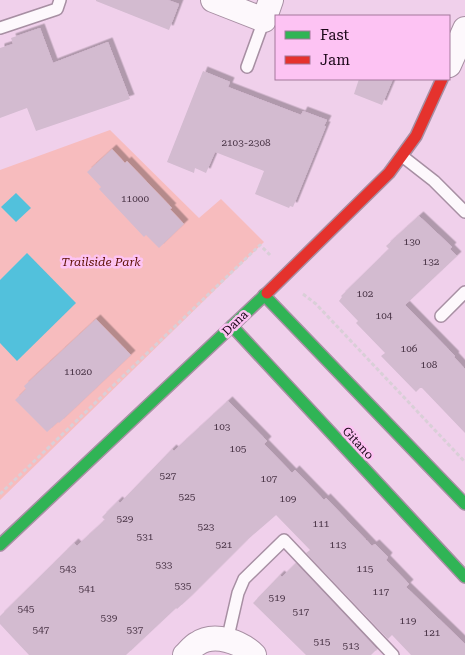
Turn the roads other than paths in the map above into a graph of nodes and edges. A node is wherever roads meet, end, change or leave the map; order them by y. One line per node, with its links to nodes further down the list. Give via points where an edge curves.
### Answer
1 (60, 0): 4 (lane, via 57,9)
2 (213, 0): 3 (street)
3 (268, 10): 7 (lane)
4 (0, 28)
5 (465, 29): 6 (street)
6 (450, 63)
7 (247, 67)
8 (442, 80): 9 (street, Dana, via 416,136)
9 (402, 156): 10 (lane, via 434,181); 12 (street, Dana, via 389,173)
10 (465, 212)
11 (465, 292): 13 (lane)
12 (264, 295): 14 (street, Dana); 15 (street)
13 (442, 316)
14 (232, 326): 16 (street, Dana); 17 (street, Gitano)
15 (465, 504)
16 (0, 545)
17 (465, 577)
18 (227, 640): 19 (street, via 216,638 198,643); 20 (street, via 236,642); 21 (lane, via 244,579 284,540)
19 (186, 655)
20 (254, 655)
21 (393, 655)

